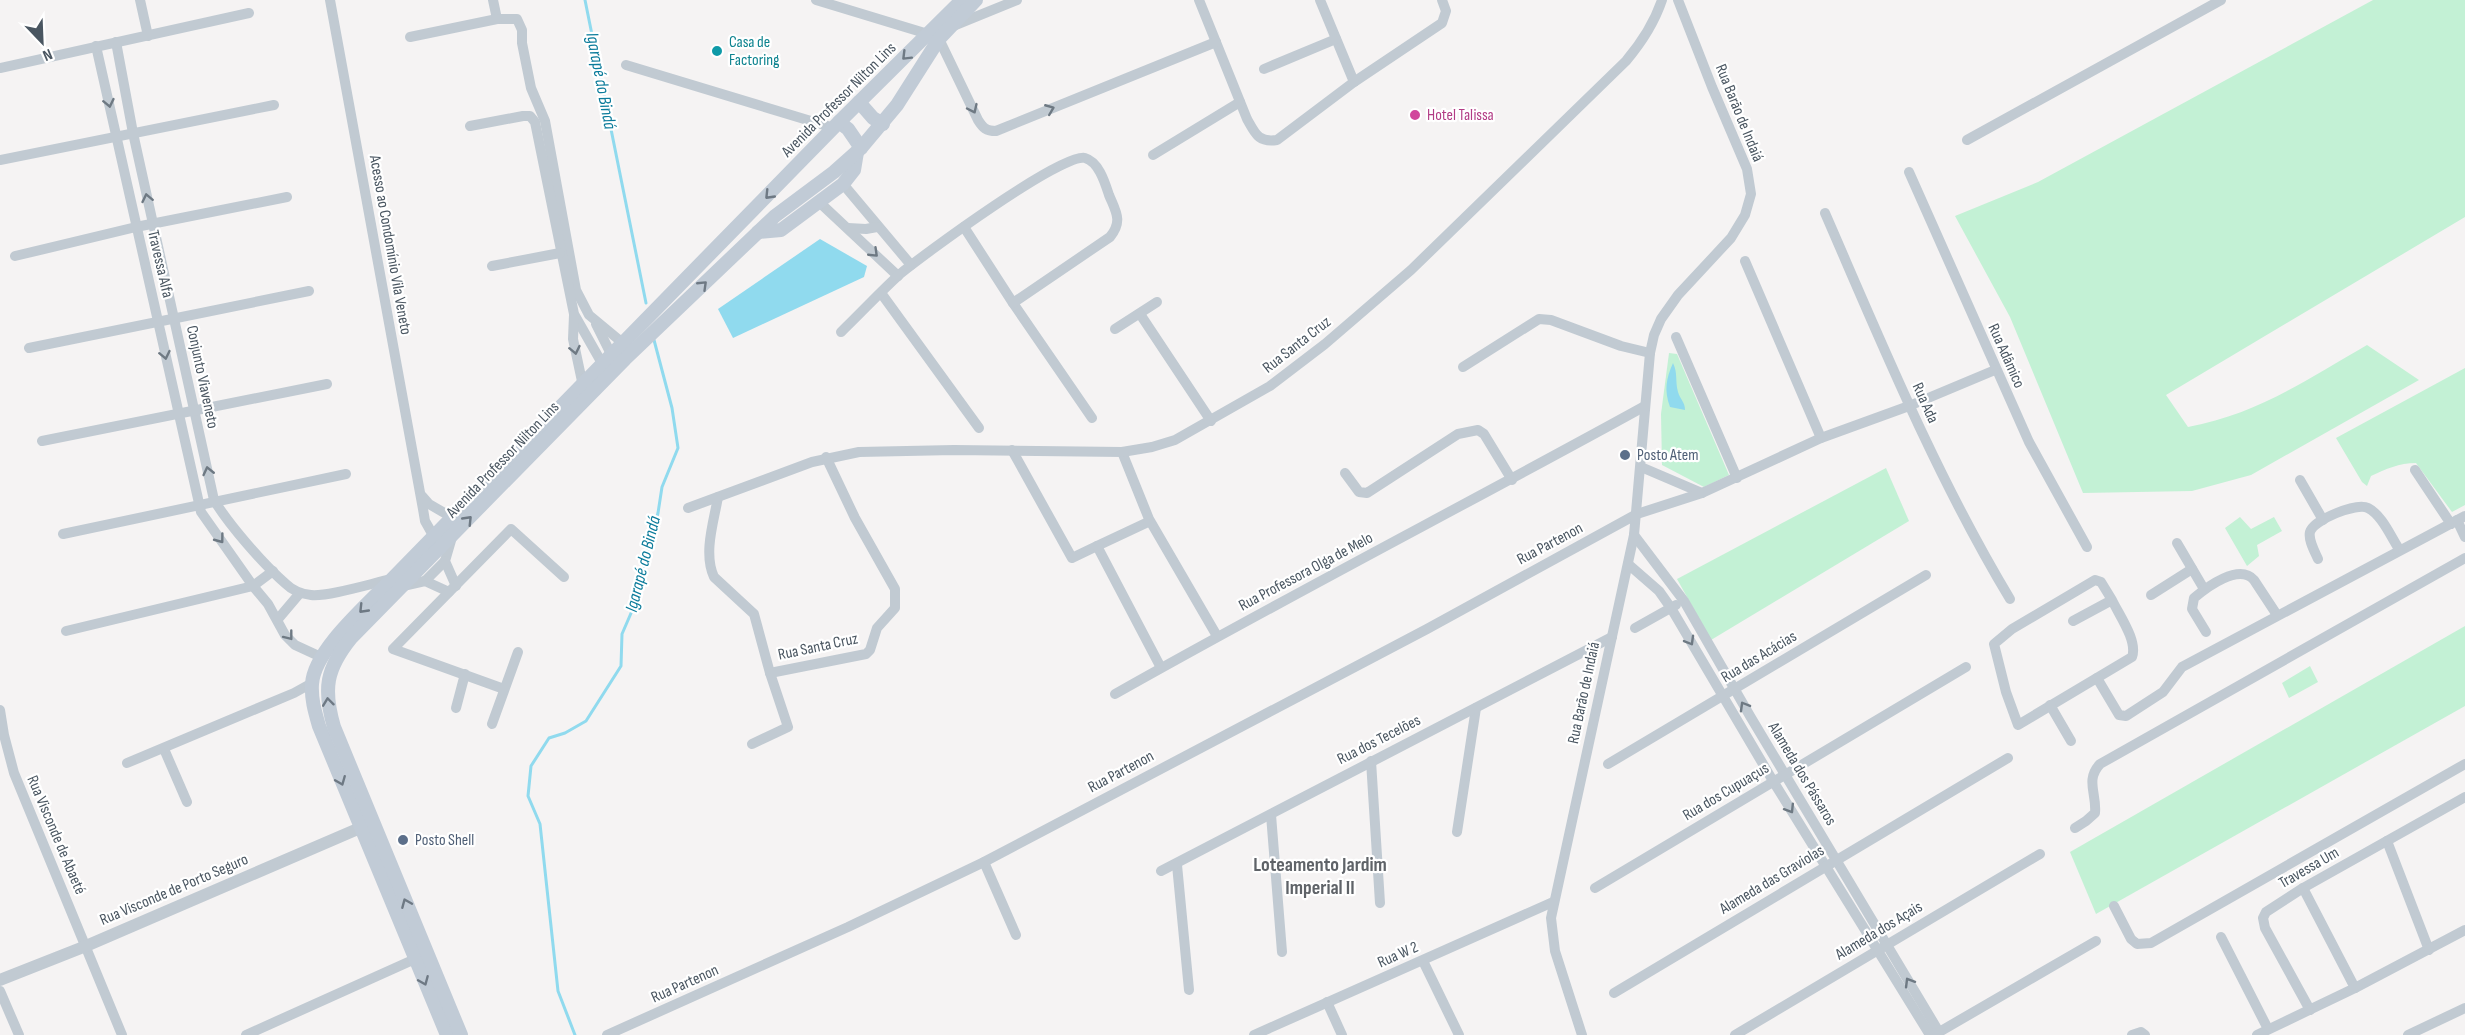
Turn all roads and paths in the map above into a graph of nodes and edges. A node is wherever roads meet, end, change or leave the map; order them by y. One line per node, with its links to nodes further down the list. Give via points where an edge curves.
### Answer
1 (140, 0): 17 (street)
2 (330, 0): 98 (street, Acesso ao Condomínio Vila Veneto)
3 (493, 0): 15 (street)
4 (816, 0): 18 (street)
5 (962, 0): 18 (main road, Avenida Professor Nilton Lins)
6 (976, 0): 16 (main road, Avenida Professor Nilton Lins)
7 (1017, 0): 16 (street)
8 (1199, 0): 22 (street)
9 (1320, 0): 20 (street)
10 (1442, 0): 27 (street, via 1446,11 1442,23)
11 (1662, 0): 83 (street, Rua Santa Cruz, via 1645,39 1626,61 1411,270 1289,372)
12 (1678, 0): 72 (street, Rua Barão de Indaiá, via 1747,170 1751,194 1745,216 1731,238 1661,319)
13 (2218, 1): 36 (street)
14 (249, 13): 17 (street)
15 (497, 19): 19 (street); 65 (street, via 517,19 522,30 531,88 545,121 574,282)
16 (950, 27): 18 (main road, Avenida Professor Nilton Lins)
17 (148, 36): 21 (street)
18 (934, 36): 22 (street, one-way to 22, via 982,128 996,131); 28 (main road, Avenida Professor Nilton Lins, one-way to 28); 31 (main road, Avenida Professor Nilton Lins)
19 (410, 37)
20 (1336, 39): 26 (street); 27 (street)
21 (116, 42): 23 (street); 34 (street, Conjunto Viaveneto)
22 (1216, 42): 29 (street)
23 (96, 46): 25 (street); 35 (street, Travessa Alfa, one-way to 35)
24 (626, 66): 32 (street)
25 (0, 68)
26 (1264, 69)
27 (1354, 82): 29 (street, via 1276,140 1257,137)
28 (860, 102): 31 (main road); 32 (main road, Avenida Professor Nilton Lins)
29 (1240, 102): 38 (street)
30 (274, 105): 34 (street)
31 (883, 124): 37 (main road, Avenida Professor Nilton Lins)
32 (836, 125): 37 (main road, via 848,129); 68 (main road, Avenida Professor Nilton Lins, one-way to 68, via 656,311)
33 (470, 126): 51 (street, via 523,116 530,116 535,122)
34 (134, 133): 35 (street); 45 (street, Conjunto Viaveneto, one-way to 34)
35 (116, 136): 39 (street); 47 (street, Travessa Alfa)
36 (1967, 140)
37 (859, 150): 41 (main road, via 854,170); 50 (main road, Avenida Professor Nilton Lins)
38 (1153, 155)
39 (0, 160)
40 (1909, 172): 75 (street, Rua Adâmico)
41 (843, 184): 43 (main road); 48 (street)
42 (287, 197): 45 (street)
43 (818, 201): 49 (street); 50 (main road, via 781,230)
44 (1825, 213): 79 (street, Rua Ada)
45 (153, 224): 47 (street); 63 (street, Conjunto Viaveneto)
46 (964, 226): 54 (street); 60 (street); 60 (street, via 1054,167 1075,158 1092,161 1103,178 1118,218 1115,231)
47 (136, 227): 52 (street); 64 (street, Travessa Alfa)
48 (877, 227): 49 (street); 54 (street)
49 (847, 228): 56 (street, one-way to 56)
50 (758, 232): 68 (main road, Avenida Professor Nilton Lins, one-way to 50, via 661,325)
51 (560, 253): 55 (street); 61 (street)
52 (15, 256)
53 (1744, 261): 85 (street)
54 (911, 265): 56 (street)
55 (492, 266)
56 (898, 276): 58 (street)
57 (309, 291): 63 (street)
58 (881, 293): 67 (street); 84 (street)
59 (1157, 302): 62 (street)
60 (1013, 303): 82 (street)
61 (574, 314): 73 (street); 77 (street, one-way to 77, via 573,339)
62 (1140, 314): 66 (street); 83 (street)
63 (174, 318): 64 (street); 80 (street, Conjunto Viaveneto)
64 (158, 321): 71 (street); 81 (street, Travessa Alfa, one-way to 81)
65 (595, 321): 70 (street); 73 (street)
66 (1115, 329)
67 (842, 332)
68 (643, 334): 70 (main road, Avenida Professor Nilton Lins); 111 (main road, Avenida Professor Nilton Lins, one-way to 68)
69 (1676, 337): 94 (street)
70 (624, 344): 73 (main road, Avenida Professor Nilton Lins)
71 (29, 348)
72 (1650, 353): 74 (street, via 1539,319); 78 (street, Rua Barão de Indaiá)
73 (608, 361): 77 (main road, Avenida Professor Nilton Lins)
74 (1463, 367)
75 (1995, 370): 79 (street, Rua Partenon); 116 (street, Rua Adâmico)
76 (327, 384): 80 (street)
77 (583, 386): 104 (main road, Avenida Professor Nilton Lins)
78 (1645, 406): 90 (street, Rua Barão de Indaiá); 95 (street, Rua Professora Olga de Melo)
79 (1909, 406): 85 (street, Rua Partenon); 134 (street, Rua Ada, via 1951,495)
80 (194, 410): 81 (street); 100 (street, Conjunto Viaveneto, one-way to 80)
81 (178, 413): 86 (street); 101 (street, Travessa Alfa)
82 (1092, 418)
83 (1211, 422): 88 (street, Rua Santa Cruz, via 1175,440)
84 (979, 428)
85 (1821, 438): 94 (street, Rua Partenon)
86 (42, 441)
87 (1012, 450): 88 (street, Rua Santa Cruz); 89 (street, Rua Santa Cruz, via 892,450); 115 (street, via 1072,558)
88 (1122, 452): 144 (street, via 1149,519)
89 (826, 458): 99 (street, Rua Santa Cruz); 150 (street, Rua Santa Cruz, via 895,589 895,608 877,628 866,654)
90 (1641, 467): 97 (street); 103 (street, Rua Barão de Indaiá)
91 (2415, 470): 106 (street)
92 (1346, 473): 95 (street, via 1363,493 1458,434 1478,430)
93 (346, 474): 100 (street)
94 (1737, 478): 97 (street, Rua Partenon)
95 (1512, 480): 144 (street, Rua Professora Olga de Melo)
96 (2300, 480): 105 (street)
97 (1702, 493): 103 (street, Rua Partenon)
98 (422, 496): 104 (street); 110 (street, Acesso ao Condomínio Vila Veneto, via 425,521)
99 (718, 496): 102 (street, Rua Santa Cruz); 150 (street, via 709,552 711,570 754,614)
100 (214, 500): 101 (street); 113 (street, Conjunto Viaveneto)
101 (199, 504): 108 (street); 118 (street, Travessa Alfa, one-way to 118, via 205,519)
102 (688, 508)
103 (1637, 514): 109 (street, Rua Barão de Indaiá); 183 (street, Rua Partenon)
104 (453, 518): 110 (main road, Avenida Professor Nilton Lins)
105 (2323, 520): 117 (street, via 2350,508 2369,508); 120 (street, via 2310,533)
106 (2458, 520): 112 (street); 117 (street)
107 (1146, 523): 115 (street)
108 (63, 534)
109 (1634, 535): 122 (street, Rua Barão de Indaiá); 136 (street, Alameda dos Pássaros)
110 (434, 537): 128 (main road, Avenida Professor Nilton Lins)
111 (452, 537): 121 (street); 128 (main road, Avenida Professor Nilton Lins)
112 (2465, 537)
113 (247, 542): 118 (street); 124 (street, Conjunto Viaveneto)
114 (2177, 543): 123 (street)
115 (1097, 546): 148 (street)
116 (2086, 547)
117 (2399, 549): 138 (street)
118 (233, 556): 129 (street, Travessa Alfa)
119 (2465, 558): 178 (street, via 2100,764 2091,779 2095,813)
120 (2318, 559)
121 (445, 561): 127 (street); 130 (street)
122 (1628, 564): 137 (street, Alameda dos Pássaros, via 1659,591); 145 (street, Rua Barão de Indaiá)
123 (2192, 570): 131 (street); 133 (street)
124 (273, 571): 129 (street); 132 (street, Conjunto Viaveneto)
125 (1926, 575): 154 (street, Rua das Acácias)
126 (564, 577): 130 (street, via 511,529)
127 (425, 581): 128 (street); 130 (street)
128 (398, 582): 132 (street, via 314,596); 147 (main road, Avenida Professor Nilton Lins, one-way to 147); 217 (main road, Avenida Professor Nilton Lins, one-way to 128, via 349,766 327,694 333,664 341,650)
129 (253, 586): 139 (street, Travessa Alfa); 142 (street)
130 (452, 589): 151 (street, via 393,649)
131 (2204, 589): 138 (street, via 2228,577 2249,575); 143 (street, via 2191,604)
132 (300, 593): 139 (street)
133 (2151, 595)
134 (2010, 598)
135 (2112, 600): 140 (street); 152 (street, via 2134,651 2132,657); 158 (street, via 2102,582 2095,580 2036,613 1994,644 2018,725)
136 (1684, 601): 137 (street); 154 (street, Alameda dos Pássaros)
137 (1671, 608): 141 (street); 157 (street, Alameda dos Pássaros, one-way to 157)
138 (2277, 615): 152 (street, via 2182,667 2163,692 2126,716 2119,715)
139 (278, 618): 147 (street, Travessa Alfa, one-way to 147, via 285,635 295,645)
140 (2073, 621)
141 (1635, 628)
142 (66, 631)
143 (2206, 632)
144 (1217, 636): 156 (street, Rua Professora Olga de Melo)
145 (1612, 637): 160 (street, Rua dos Tecelões); 189 (street, Rua Barão de Indaiá)
146 (518, 652): 155 (street)
147 (321, 657): 153 (main road, Avenida Professor Nilton Lins)
148 (1160, 664)
149 (1966, 667): 172 (street, Rua dos Cupuaçus)
150 (770, 673): 165 (street, via 788,727)
151 (465, 674): 155 (street); 159 (street)
152 (2097, 678): 158 (street)
153 (312, 683): 166 (street); 177 (main road, Avenida Professor Nilton Lins, one-way to 177, via 314,711)
154 (1734, 688): 157 (street, Rua das Acácias); 172 (street, Alameda dos Pássaros, one-way to 154)
155 (504, 689): 162 (street)
156 (1115, 694)
157 (1722, 696): 170 (street, Rua das Acácias); 173 (street, Alameda dos Pássaros)
158 (2050, 705): 164 (street)
159 (456, 708)
160 (1476, 708): 168 (street, Rua dos Tecelões); 179 (street)
161 (0, 710): 163 (street, Rua Visconde de Abaeté)
162 (492, 724)
163 (2, 736): 197 (street, Rua Visconde de Abaeté)
164 (2071, 741)
165 (752, 744)
166 (164, 749): 169 (street); 175 (street)
167 (2008, 758): 182 (street, Alameda das Graviolas)
168 (1371, 761): 176 (street, Rua dos Tecelões); 190 (street)
169 (127, 764)
170 (1608, 764)
171 (2465, 764): 191 (street, via 2151,943 2143,945 2132,939)
172 (1786, 774): 173 (street, Rua dos Cupuaçus); 182 (street, Alameda dos Pássaros)
173 (1773, 781): 185 (street, Alameda dos Pássaros, one-way to 185); 187 (street, Rua dos Cupuaçus)
174 (2464, 799): 180 (street, Travessa Um)
175 (187, 802)
176 (1271, 815): 184 (street, Rua dos Tecelões); 200 (street)
177 (360, 828): 197 (street, Rua Visconde de Porto Seguro); 201 (main road, Avenida Professor Nilton Lins)
178 (2075, 828)
179 (1457, 832)
180 (2387, 841): 188 (street, Travessa Um); 199 (street)
181 (2040, 854): 196 (street, Alameda dos Açais)
182 (1836, 859): 185 (street, Alameda das Graviolas); 196 (street, Alameda dos Pássaros)
183 (984, 862): 193 (street); 218 (street, Rua Partenon)
184 (1177, 865): 186 (street, Rua dos Tecelões); 205 (street)
185 (1825, 866): 198 (street, Alameda dos Pássaros); 207 (street, Alameda das Graviolas)
186 (1161, 871)
187 (1595, 888)
188 (2303, 888): 204 (street); 210 (street, Travessa Um, via 2266,912 2264,923)
189 (1553, 902): 202 (street, Rua W 2); 222 (street, Rua Barão de Indaiá, via 1551,934)
190 (1380, 903)
191 (2114, 906)
192 (2465, 930): 199 (street)
193 (1016, 935)
194 (2221, 937): 211 (street)
195 (2096, 941): 212 (street)
196 (1887, 944): 198 (street, Alameda dos Açais); 212 (street, Alameda dos Pássaros, one-way to 196)
197 (86, 946): 203 (street, Rua Visconde de Porto Seguro); 214 (street, Rua Visconde de Abaeté)
198 (1877, 950): 212 (street, Alameda dos Pássaros); 223 (street, Alameda dos Açais)
199 (2429, 950): 204 (street)
200 (1282, 952)
201 (415, 959): 215 (street); 216 (main road, Avenida Professor Nilton Lins, one-way to 216)
202 (1423, 961): 208 (street, Rua W 2); 221 (street)
203 (0, 980)
204 (2355, 988): 210 (street)
205 (1189, 990)
206 (0, 991): 213 (street)
207 (1614, 993)
208 (1327, 1002): 219 (street, Rua W 2); 220 (street)
209 (2465, 1008): 227 (street)
210 (2310, 1011): 211 (street)
211 (2268, 1029): 226 (street)
212 (1934, 1034)
213 (19, 1035)
214 (122, 1035)
215 (246, 1035)
216 (447, 1035)
217 (461, 1035)
218 (607, 1035)
219 (1254, 1035)
220 (1342, 1035)
221 (1459, 1035)
222 (1582, 1035)
223 (1735, 1035)
224 (2132, 1035): 225 (street)
225 (2145, 1035)
226 (2257, 1035)
227 (2408, 1035)

